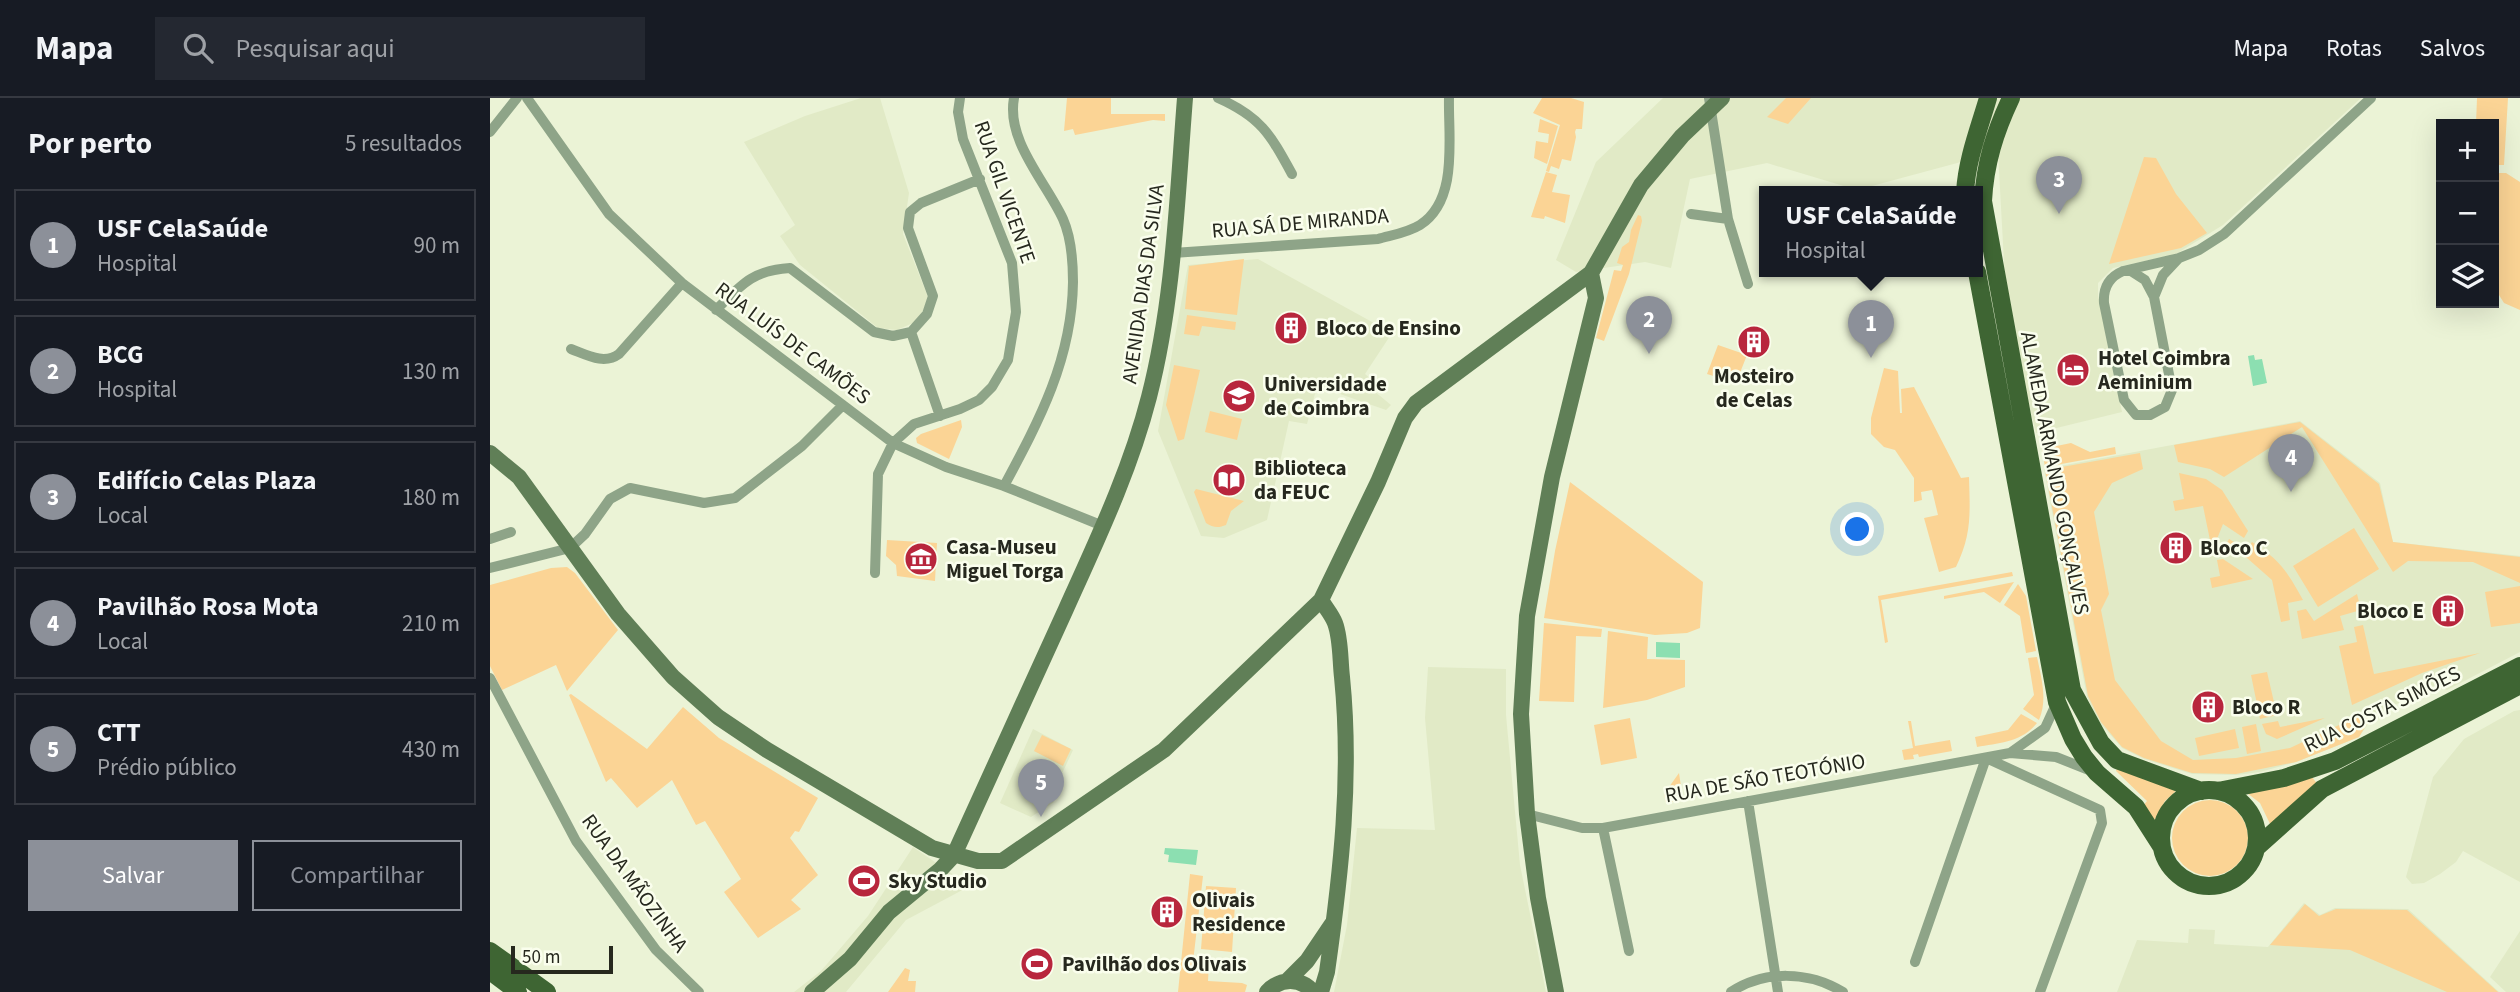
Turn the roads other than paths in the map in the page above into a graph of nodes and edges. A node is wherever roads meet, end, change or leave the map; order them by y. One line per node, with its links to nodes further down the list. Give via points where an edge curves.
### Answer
1 (517, 98): 12 (street)
2 (527, 98): 23 (street, RUA LUÍS DE CAMÕES, via 609,214)
3 (960, 98): 14 (street, RUA GIL VICENTE, via 963,139)
4 (1014, 98): 33 (street, via 1017,134 1064,221 1073,260 1072,312 1060,368)
5 (1185, 98): 18 (street, AVENIDA DIAS DA SILVA)
6 (1218, 98): 13 (street, via 1247,112 1270,134)
7 (1449, 98): 18 (street, RUA SÁ DE MIRANDA, via 1448,176 1439,202 1421,225 1378,239)
8 (1988, 98): 15 (main road)
9 (2011, 98): 48 (main road, ALAMEDA ARMANDO GONÇALVES, via 1990,150 1983,201 2073,690 2097,736 2117,760)
10 (2371, 98): 19 (street, via 2224,234)
11 (1714, 101): 17 (street); 21 (street, via 1641,185)
12 (490, 132)
13 (1293, 174)
14 (980, 179): 27 (street, via 910,212 908,228 933,296 927,314); 30 (street, RUA GIL VICENTE, via 1012,263 1016,313 1008,360 992,387 979,400)
15 (1965, 186)
16 (1691, 214): 17 (street)
17 (1728, 219): 24 (street)
18 (1173, 253): 34 (street, AVENIDA DIAS DA SILVA, via 1149,397)
19 (2179, 258): 20 (street); 25 (street, via 2163,275)
20 (2123, 271): 25 (street, via 2145,281); 25 (street, via 2106,285 2104,303 2124,400 2136,415 2150,415 2165,407 2172,390)
21 (1591, 273): 40 (street, via 1416,403); 50 (street, via 1596,298 1558,452 1527,615 1521,714)
22 (1978, 277): 44 (main road, ALAMEDA ARMANDO GONÇALVES)
23 (682, 283): 26 (street, RUA LUÍS DE CAMÕES); 28 (street, via 611,360)
24 (1748, 284)
25 (2154, 297)
26 (716, 310): 27 (street, via 744,281 768,269 790,268 873,332 893,336); 29 (street, RUA LUÍS DE CAMÕES)
27 (911, 332): 30 (street)
28 (571, 349)
29 (843, 405): 31 (street, RUA LUÍS DE CAMÕES); 37 (street, via 802,446 735,499 704,503 629,488 610,499)
30 (940, 416): 31 (street, RUA GIL VICENTE, via 914,424)
31 (893, 443): 33 (street, RUA LUÍS DE CAMÕES, via 946,467); 39 (street, via 878,474)
32 (490, 453): 37 (street, via 519,477)
33 (1004, 485): 34 (street, RUA LUÍS DE CAMÕES)
34 (1103, 526): 54 (street, AVENIDA DIAS DA SILVA)
35 (511, 532): 36 (street)
36 (490, 539)
37 (570, 548): 38 (street); 54 (street, via 618,614 673,677 718,717 932,848)
38 (490, 568)
39 (875, 573)
40 (1321, 600): 54 (street, via 1164,750 1002,861); 55 (street, via 1335,623 1346,715 1343,848)
41 (2520, 666): 48 (main road, RUA COSTA SIMÕES, via 2335,761 2284,778)
42 (490, 678): 64 (street, RUA DA MÃOZINHA, via 576,841 656,950)
43 (2520, 685): 53 (main road, RUA COSTA SIMÕES, via 2322,789)
44 (2057, 702): 45 (street, via 2045,728); 47 (main road, ALAMEDA ARMANDO GONÇALVES, via 2073,739)
45 (2010, 753): 46 (street, RUA DE SÃO TEOTÓNIO); 47 (street, via 2056,757)
46 (1986, 758): 49 (street, RUA DE SÃO TEOTÓNIO); 58 (street); 73 (street, via 2100,810 2102,823)
47 (2097, 773): 52 (main road, ALAMEDA ARMANDO GONÇALVES, via 2136,807)
48 (2209, 791): 52 (main road, via 2186,795 2174,804 2161,831); 53 (main road, via 2232,796 2249,812)
49 (1748, 801): 51 (street, RUA DE SÃO TEOTÓNIO); 60 (street)
50 (1527, 814): 51 (street, RUA DE SÃO TEOTÓNIO, via 1582,828); 69 (street)
51 (1603, 828): 57 (street)
52 (2161, 846): 53 (main road, via 2179,875 2208,886 2237,876)
53 (2256, 848)
54 (954, 855): 65 (street, via 889,912 850,959)
55 (1334, 922): 61 (street); 68 (street)
56 (490, 951): 63 (main road)
57 (1629, 951)
58 (1914, 962)
59 (490, 971): 62 (main road)
60 (1776, 976): 70 (street); 71 (street); 72 (street, via 1811,978)
61 (1287, 981): 66 (street); 67 (street)
62 (518, 992)
63 (547, 992)
64 (699, 992)
65 (812, 992)
66 (1267, 992)
67 (1313, 992)
68 (1321, 992)
69 (1556, 992)
70 (1731, 992)
71 (1778, 992)
72 (1843, 992)
73 (2040, 992)

